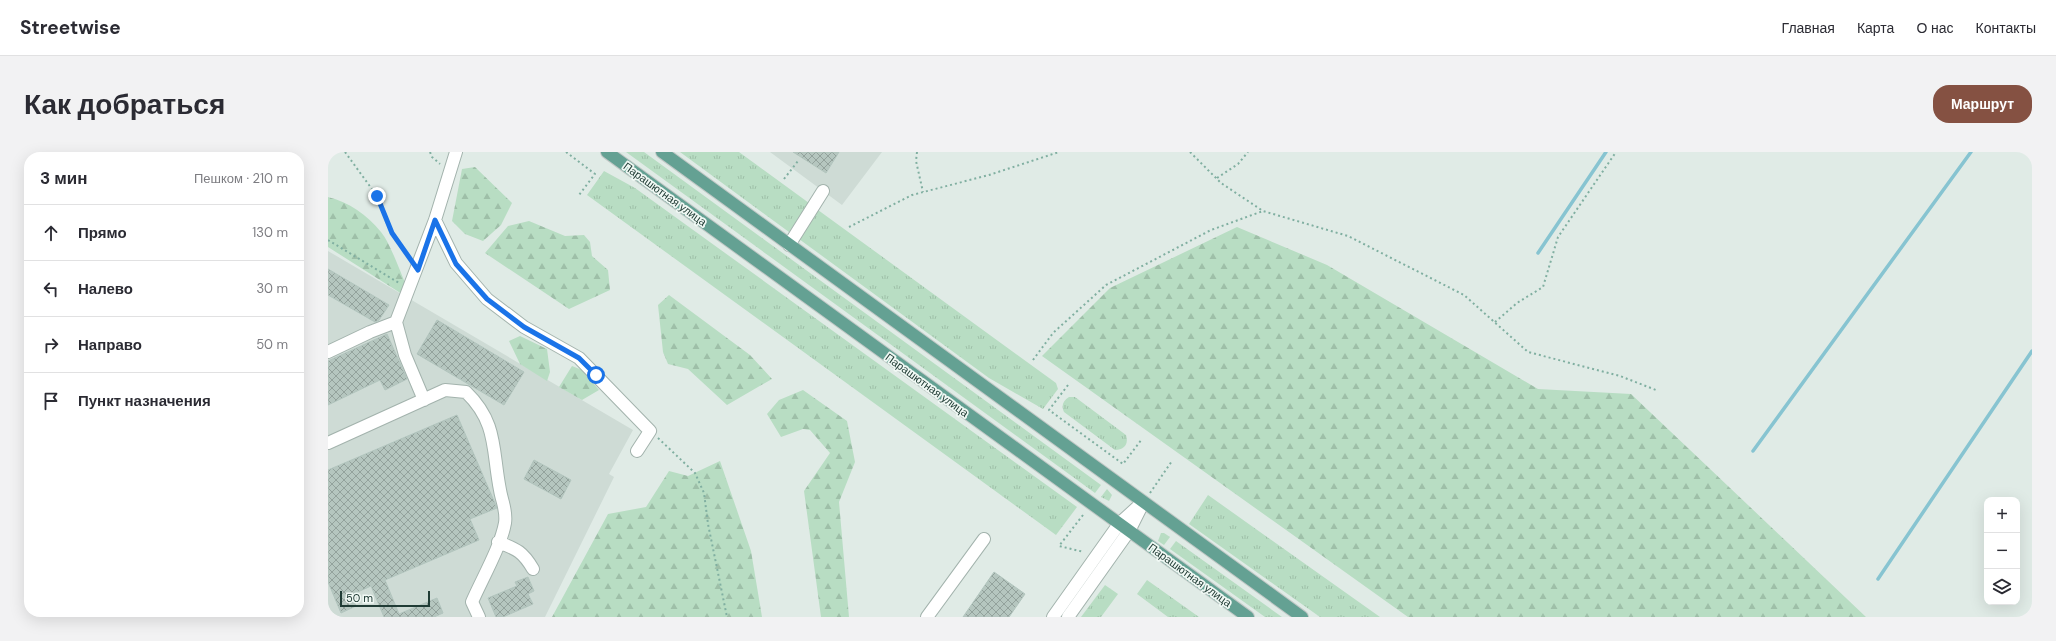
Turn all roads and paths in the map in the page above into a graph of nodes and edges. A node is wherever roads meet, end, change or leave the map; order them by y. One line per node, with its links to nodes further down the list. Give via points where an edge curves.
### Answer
1 (345, 152): 24 (path, via 377,196 392,233)
2 (430, 152): 13 (path, via 432,157)
3 (456, 152): 13 (street)
4 (566, 152): 18 (path, via 595,174)
5 (607, 152): 40 (main road, Парашютная улица)
6 (662, 152): 23 (main road)
7 (917, 152): 17 (path, via 916,161)
8 (1059, 152): 17 (path, via 989,175)
9 (1190, 152): 15 (path)
10 (1248, 152): 15 (path, via 1238,164)
11 (1616, 152): 27 (path, via 1558,237 1543,286)
12 (798, 161): 14 (path)
13 (449, 171): 20 (street)
14 (784, 179)
15 (1217, 179): 19 (path)
16 (823, 191): 23 (street)
17 (924, 192): 21 (path, via 912,195)
18 (579, 195)
19 (1264, 211): 27 (path, via 1348,236 1464,295); 29 (path, via 1211,230 1106,285 1053,333)
20 (435, 220): 24 (street); 33 (street, via 456,264 487,299 524,327 579,358)
21 (849, 227)
22 (328, 240): 25 (path)
23 (789, 245): 38 (main road)
24 (418, 270): 25 (street)
25 (409, 289): 26 (street)
26 (396, 322): 28 (street); 32 (street, via 405,355)
27 (1495, 322): 31 (path, via 1528,352 1620,376)
28 (328, 352)
29 (1033, 360)
30 (1068, 385): 34 (path, via 1049,410 1122,464)
31 (1656, 390)
32 (424, 400): 35 (street); 42 (street, via 445,390 466,392 479,404 493,438 500,492 506,515)
33 (650, 431): 36 (street); 46 (path, via 695,473 704,493)
34 (1142, 439)
35 (328, 443)
36 (638, 451)
37 (1172, 461): 38 (path)
38 (1143, 502): 40 (street); 51 (main road)
39 (1083, 515): 43 (path, via 1059,546)
40 (1124, 527): 48 (street); 49 (street); 50 (main road, Парашютная улица)
41 (984, 539): 47 (street)
42 (498, 542): 44 (street, via 516,548 526,556); 45 (street, via 472,602)
43 (1089, 553)
44 (533, 570)
45 (479, 617)
46 (727, 617)
47 (927, 617)
48 (1054, 617)
49 (1068, 617)
50 (1248, 617)
51 (1302, 617)

